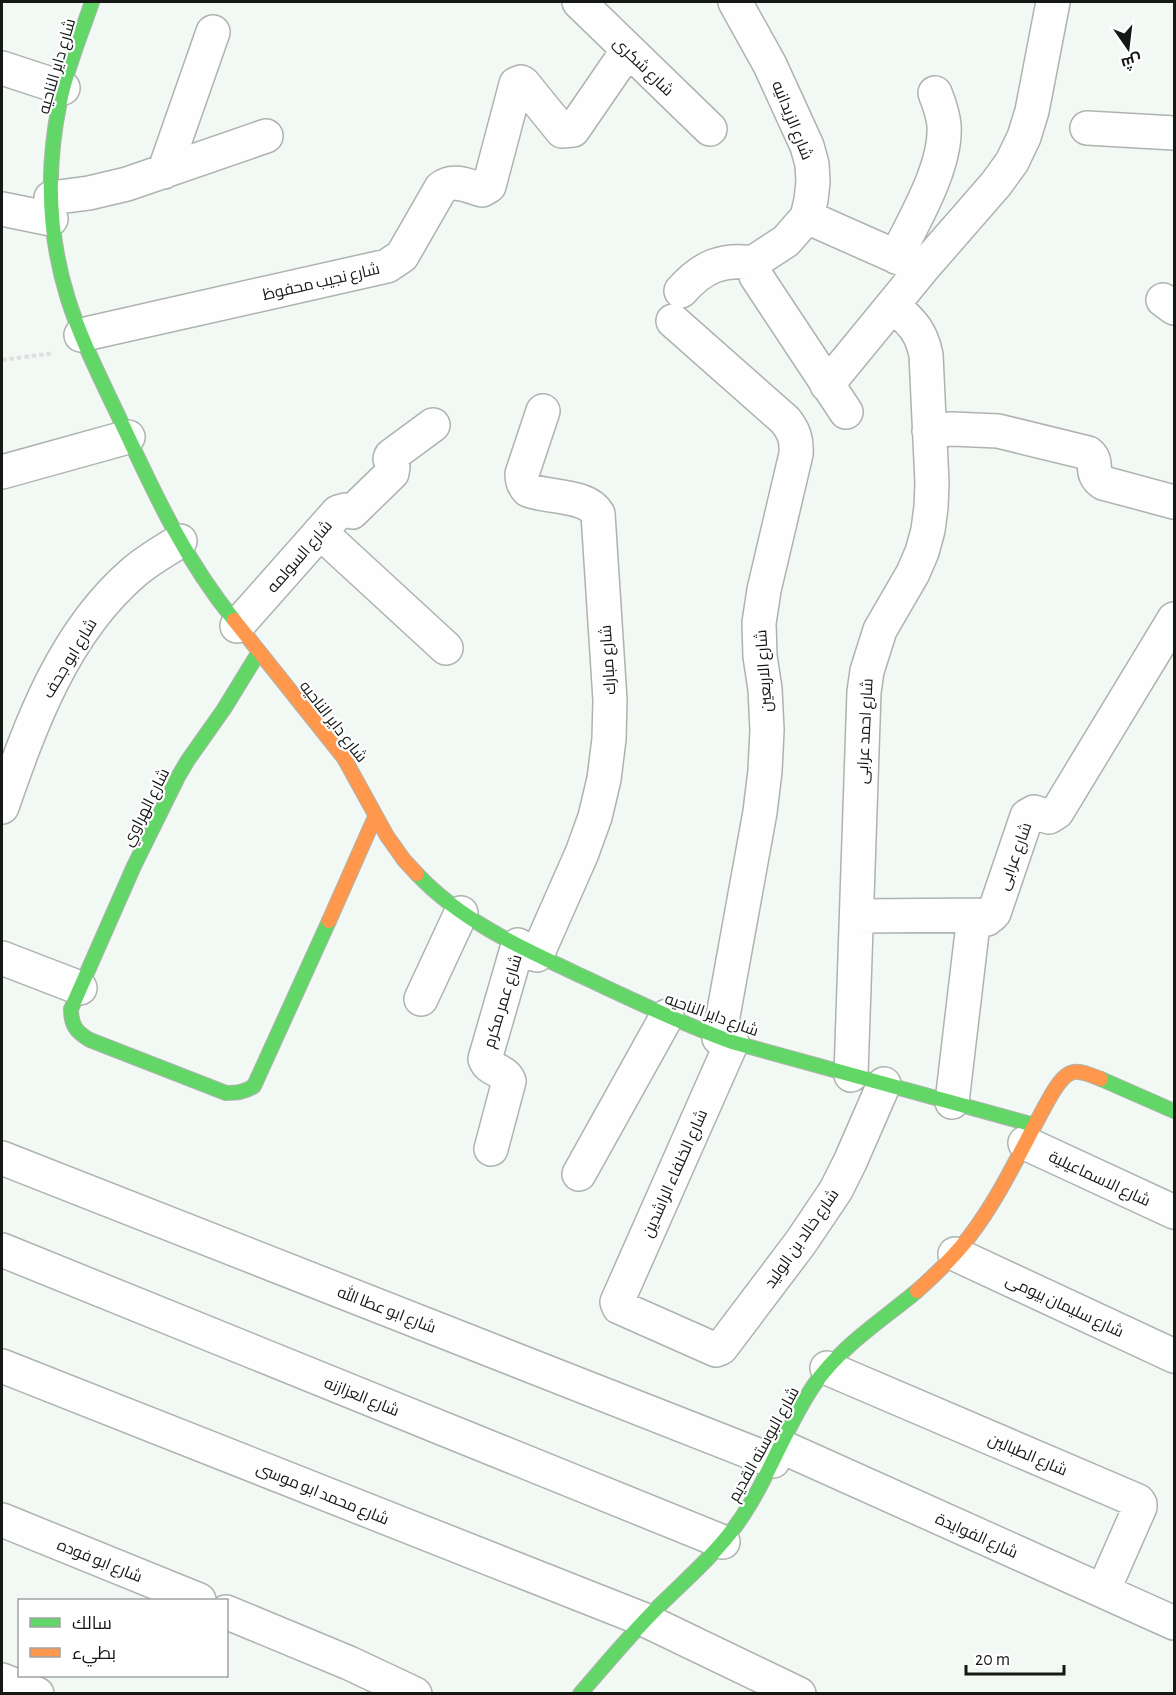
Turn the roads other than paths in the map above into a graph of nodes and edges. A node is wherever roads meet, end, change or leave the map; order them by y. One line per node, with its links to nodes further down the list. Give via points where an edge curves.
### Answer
1 (92, 2): 8 (street, شارع داير الناحيه)
2 (579, 2): 6 (street, شارع شكرى)
3 (735, 2): 17 (street, شارع الزيدانيه, via 770,65 807,146 813,182)
4 (1053, 2): 19 (street, via 1032,111 1012,162 996,184)
5 (213, 32): 14 (street)
6 (628, 50): 11 (street, شارع شكرى); 21 (street, شارع نجيب محفوظ, via 573,130 567,132 523,83 516,84 489,186 482,190 445,184 402,256 387,266)
7 (2, 68): 8 (street)
8 (63, 88): 15 (street, شارع داير الناحيه, via 52,154)
9 (935, 93): 19 (street, via 944,125 944,142)
10 (1087, 128): 12 (street)
11 (710, 129)
12 (1174, 133)
13 (266, 135): 14 (street)
14 (164, 172): 15 (street)
15 (51, 208): 16 (street); 21 (street, شارع داير الناحيه, via 63,285)
16 (2, 209)
17 (807, 217): 18 (street, via 786,241); 19 (street)
18 (756, 263): 22 (street, via 756,276); 47 (street, شارع الاربعين, via 722,262 706,269 692,278 677,306 785,420 797,444 761,612 765,771)
19 (909, 263): 20 (street)
20 (893, 305): 22 (street); 26 (street, شارع احمد عرابى, via 914,324 924,344)
21 (83, 342): 27 (street, شارع داير الناحيه)
22 (827, 385): 24 (street)
23 (543, 411): 42 (street, شارع مبارك, via 522,480 528,490 586,502 598,514 609,739 595,817 582,854)
24 (846, 412)
25 (433, 425): 30 (street, شارع السولمه, via 391,456 392,473 352,512 340,510)
26 (929, 431): 29 (street, via 998,431 1088,453 1095,462 1095,476 1102,483); 41 (street, شارع احمد عرابى, via 932,483 928,530 913,573 880,630 867,671)
27 (128, 437): 28 (street); 31 (street, شارع داير الناحيه)
28 (2, 472)
29 (1174, 502)
30 (320, 532): 33 (street, شارع السولمه); 34 (street)
31 (180, 541): 33 (street, شارع داير الناحيه); 36 (street, شارع ابو جحف, via 133,573 91,620 52,681)
32 (1174, 619): 40 (street, شارع عرابى, via 1057,812 1049,817 1034,812 1027,816)
33 (237, 626): 35 (street, شارع داير الناحيه)
34 (446, 648)
35 (259, 652): 38 (street, شارع داير الناحيه, via 344,758); 44 (street, شارع الهراوي, via 178,777)
36 (7, 776): 37 (street, شارع ابو جحف)
37 (2, 807)
38 (375, 817): 39 (street, شارع داير الناحيه, via 405,862); 44 (street, شارع الهراوي, via 254,1086 247,1091 226,1093 78,1034 71,1023 71,1009)
39 (461, 913): 42 (street, شارع داير الناحيه); 45 (street)
40 (992, 915): 41 (street); 50 (street, via 973,924)
41 (856, 916): 48 (street, شارع احمد عرابى)
42 (528, 950): 46 (street, شارع داير الناحيه); 53 (street, شارع عمر مكرم, via 484,1059 509,1081)
43 (2, 958): 44 (street)
44 (80, 988)
45 (421, 999)
46 (667, 1016): 47 (street, شارع داير الناحيه); 55 (street)
47 (726, 1040): 48 (street, شارع داير الناحيه); 59 (street, شارع الخلفاء الراشدين, via 617,1305)
48 (851, 1075): 49 (street, شارع داير الناحيه)
49 (884, 1084): 50 (street, شارع داير الناحيه); 59 (street, شارع خالد بن الوليد, via 836,1190)
50 (952, 1102): 52 (street, شارع داير الناحيه)
51 (1174, 1111): 52 (street, شارع البوسته القديم, via 1075,1071 1062,1078)
52 (1030, 1134): 56 (street, شارع الاسماعيلية); 58 (street, شارع البوسته القديم, via 997,1197)
53 (491, 1149)
54 (2, 1158): 63 (street, شارع ابو عطا الله)
55 (579, 1174)
56 (1174, 1212)
57 (2, 1250): 65 (street, شارع العزازنه)
58 (955, 1254): 60 (street, شارع سليمان بيومى); 62 (street, شارع البوسته القديم, via 898,1307 847,1346)
59 (719, 1350)
60 (1174, 1356)
61 (2, 1366): 69 (street, شارع محمد ابو موسى)
62 (827, 1368): 63 (street, شارع البوسته القديم, via 803,1401); 66 (street, شارع الطبالين, via 1138,1501 1140,1507)
63 (776, 1454): 65 (street, شارع البوسته القديم); 66 (street, شارع الفوايدة)
64 (2, 1520): 67 (street, شارع ابو فوده)
65 (723, 1542): 69 (street, شارع البوسته القديم)
66 (1103, 1591): 70 (street, شارع الفوايدة)
67 (197, 1599)
68 (228, 1613): 73 (street)
69 (645, 1620): 74 (street, شارع البوسته القديم); 75 (street, شارع محمد ابو موسى)
70 (1174, 1623)
71 (2, 1680): 72 (street)
72 (37, 1694)
73 (416, 1694)
74 (580, 1694)
75 (799, 1694)

